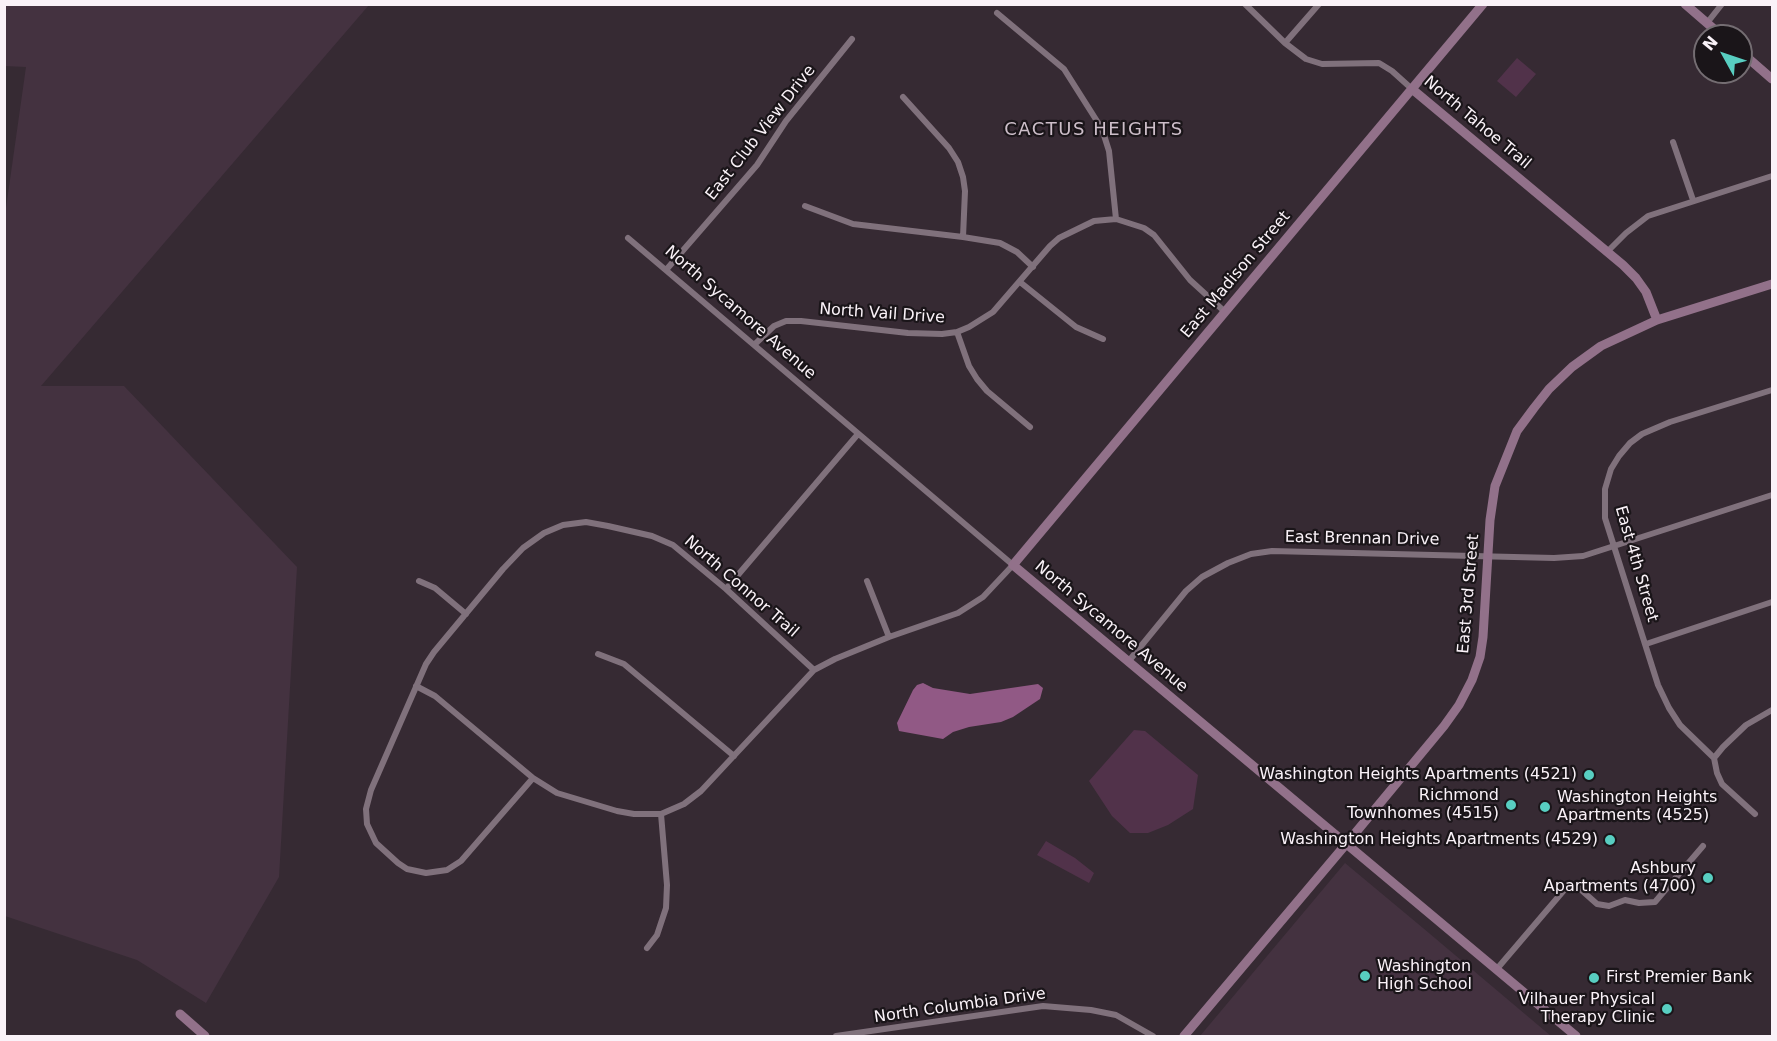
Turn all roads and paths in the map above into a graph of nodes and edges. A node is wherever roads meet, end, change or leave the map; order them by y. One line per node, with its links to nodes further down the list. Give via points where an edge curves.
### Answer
1 (1245, 4): 9 (street, North Tahoe Trail)
2 (1319, 4): 9 (street)
3 (1483, 4): 12 (street, East Madison Street)
4 (1685, 4): 7 (street)
5 (1722, 4): 7 (street)
6 (997, 13): 18 (street, via 1064,69 1102,129 1109,151)
7 (1707, 23)
8 (852, 39): 23 (street, East Club View Drive, via 786,121 757,165)
9 (1285, 43): 12 (street, North Tahoe Trail, via 1300,56 1322,64 1379,63)
10 (1753, 62): 11 (street)
11 (1773, 79)
12 (1412, 89): 21 (street, North Tahoe Trail); 26 (street, East Madison Street)
13 (903, 97): 19 (street, via 958,162 964,191)
14 (1673, 142): 16 (street)
15 (1773, 176): 16 (street)
16 (1693, 200): 21 (street, via 1648,216)
17 (806, 206): 19 (street, via 853,224)
18 (1116, 219): 22 (street, North Vail Drive, via 1094,221 1070,232 1050,246); 26 (street, North Vail Drive, via 1154,235 1190,280)
19 (963, 237): 22 (street, via 1000,243)
20 (628, 238): 23 (street, North Sycamore Avenue)
21 (1607, 252): 27 (street, North Tahoe Trail, via 1636,278)
22 (1033, 267): 24 (street, North Vail Drive)
23 (666, 270): 30 (street, North Sycamore Avenue)
24 (1020, 282): 28 (street, North Vail Drive, via 993,312); 29 (street, via 1076,327)
25 (1773, 284): 27 (street, East 3rd Street)
26 (1224, 311): 37 (street, East Madison Street)
27 (1657, 320): 36 (street, East 3rd Street, via 1601,346 1564,374 1534,408 1518,431 1495,486)
28 (957, 332): 30 (street, North Vail Drive, via 908,333 786,321 774,326); 32 (street, via 977,379)
29 (1103, 339)
30 (754, 345): 33 (street, North Sycamore Avenue)
31 (1773, 390): 35 (street, East 4th Street, via 1670,422 1630,443 1611,469 1605,489 1605,518)
32 (1030, 427)
33 (858, 434): 37 (street, North Sycamore Avenue); 40 (street)
34 (1773, 495): 35 (street, East Brennan Drive)
35 (1614, 548): 36 (street, East Brennan Drive, via 1554,558); 44 (street, East 4th Street)
36 (1488, 555): 46 (street, East Brennan Drive, via 1272,551 1251,554 1228,563 1186,591); 55 (street, East 3rd Street, via 1483,637 1472,680 1444,726)
37 (1013, 565): 43 (street, via 983,597 958,613); 46 (street, North Sycamore Avenue)
38 (418, 581): 42 (street, via 435,588)
39 (867, 581): 43 (street)
40 (726, 589): 42 (street, North Connor Trail, via 681,550 661,539 586,522 563,525 523,548); 47 (street, North Connor Trail)
41 (1773, 602): 44 (street)
42 (466, 614): 48 (street, North Connor Trail, via 434,652)
43 (889, 637): 47 (street)
44 (1646, 644): 51 (street, East 4th Street, via 1669,708)
45 (598, 654): 50 (street, via 624,664)
46 (1128, 662): 55 (street, North Sycamore Avenue)
47 (814, 670): 50 (street)
48 (416, 686): 52 (street, via 435,696); 52 (street, North Connor Trail, via 366,809 367,824 376,843 398,863 426,873 454,866)
49 (1773, 710): 51 (street, via 1746,725)
50 (734, 756): 53 (street, via 701,791)
51 (1714, 758): 54 (street, via 1722,783)
52 (533, 778): 53 (street, via 583,802 626,813)
53 (661, 814): 57 (street, via 666,908)
54 (1755, 814)
55 (1347, 843): 58 (street, North Sycamore Avenue); 63 (street, East 3rd Street)
56 (1703, 846): 58 (street, via 1655,902 1625,900 1609,906 1597,904 1579,888 1565,889)
57 (648, 948)
58 (1496, 970): 64 (street, North Sycamore Avenue)
59 (180, 1014): 60 (street)
60 (205, 1036)
61 (836, 1036): 62 (street, North Columbia Drive, via 1043,1006 1116,1015)
62 (1153, 1036)
63 (1184, 1036)
64 (1576, 1036)

